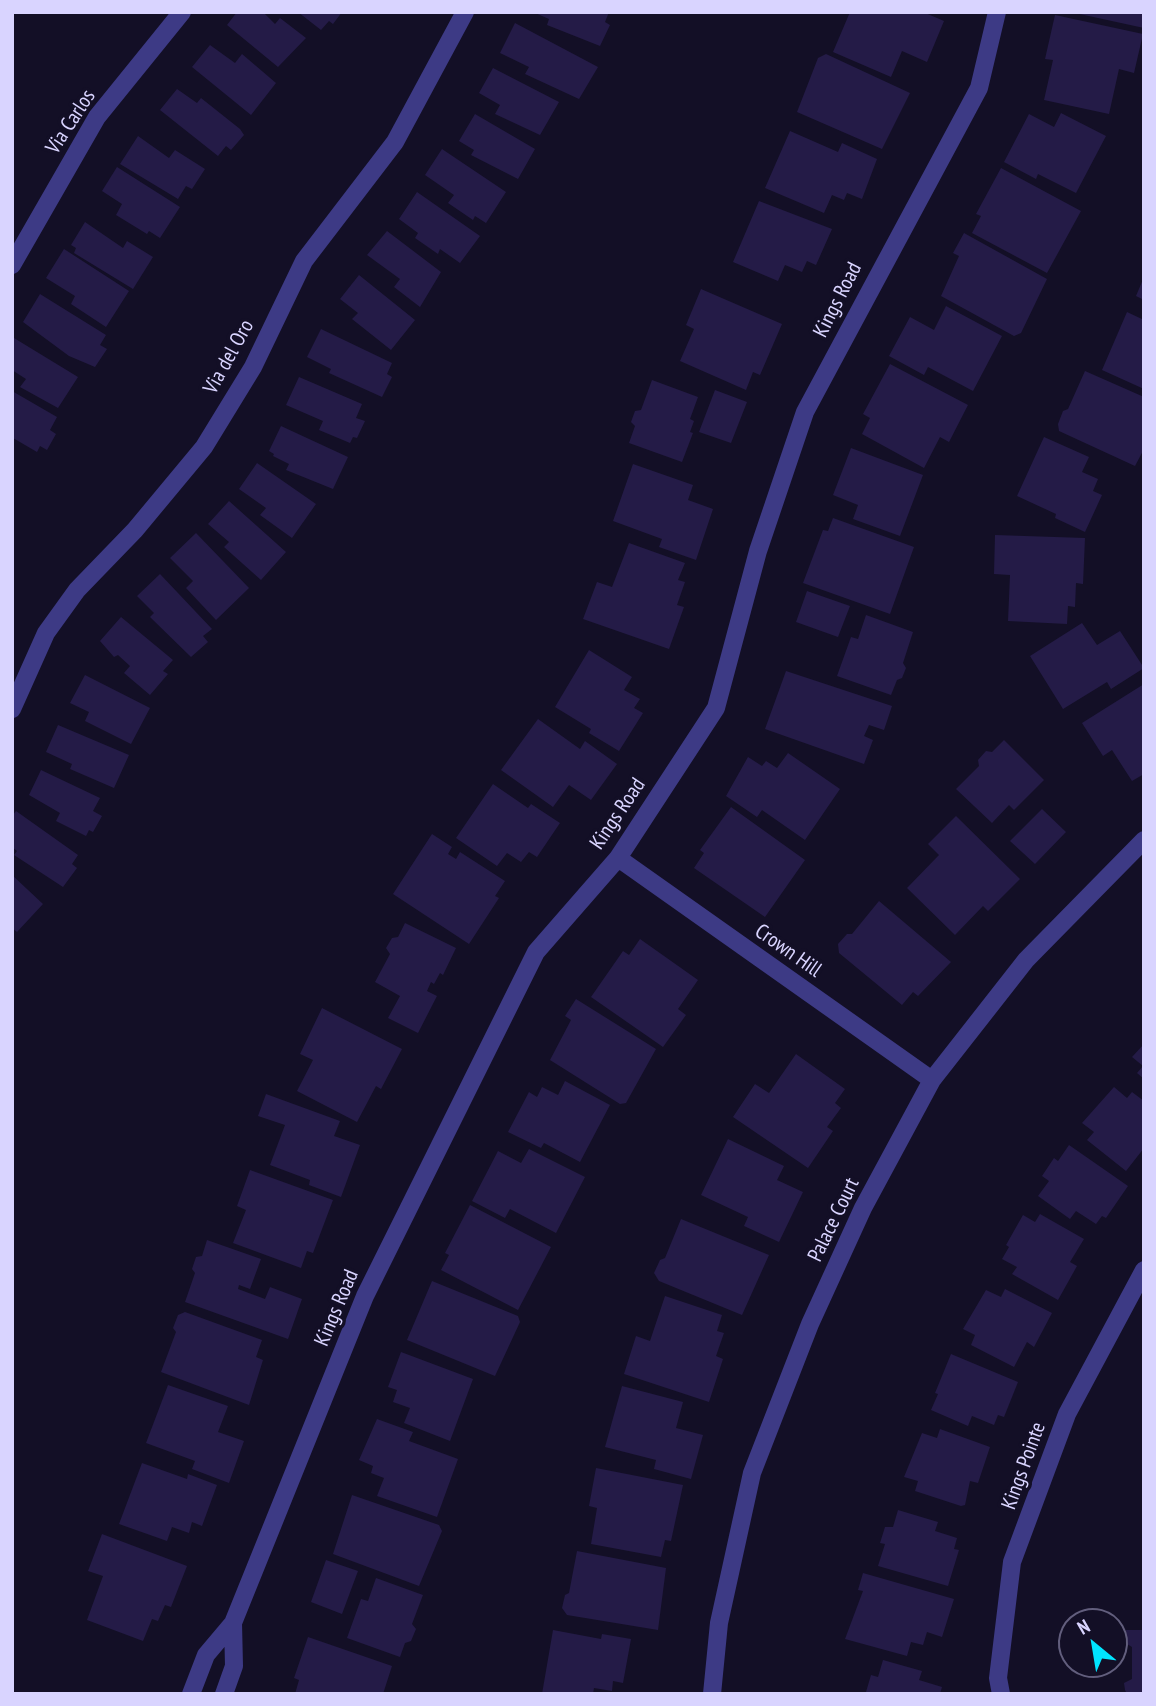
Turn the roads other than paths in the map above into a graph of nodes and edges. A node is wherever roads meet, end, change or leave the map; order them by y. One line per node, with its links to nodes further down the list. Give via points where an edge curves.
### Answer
1 (182, 12): 4 (street, Via Carlos, via 97,117)
2 (465, 12): 5 (street, Via del Oro, via 395,142 304,261 253,367 204,447 135,530 77,590 46,633)
3 (997, 12): 7 (street, Kings Road, via 979,88 805,412 758,551 716,708)
4 (12, 265)
5 (12, 709)
6 (1144, 840): 8 (street, Palace Court, via 1026,961)
7 (618, 858): 8 (street, Crown Hill); 10 (street, Kings Road, via 536,952 365,1296)
8 (932, 1080): 13 (street, Palace Court, via 863,1208 810,1324 752,1473 719,1623)
9 (1144, 1270): 14 (street, Kings Pointe, via 1067,1414 1013,1562 998,1678)
10 (233, 1623): 11 (street, Kings Road, via 206,1656); 12 (street, Kings Road, via 234,1666)
11 (191, 1694)
12 (225, 1694)
13 (712, 1694)
14 (1001, 1694)

